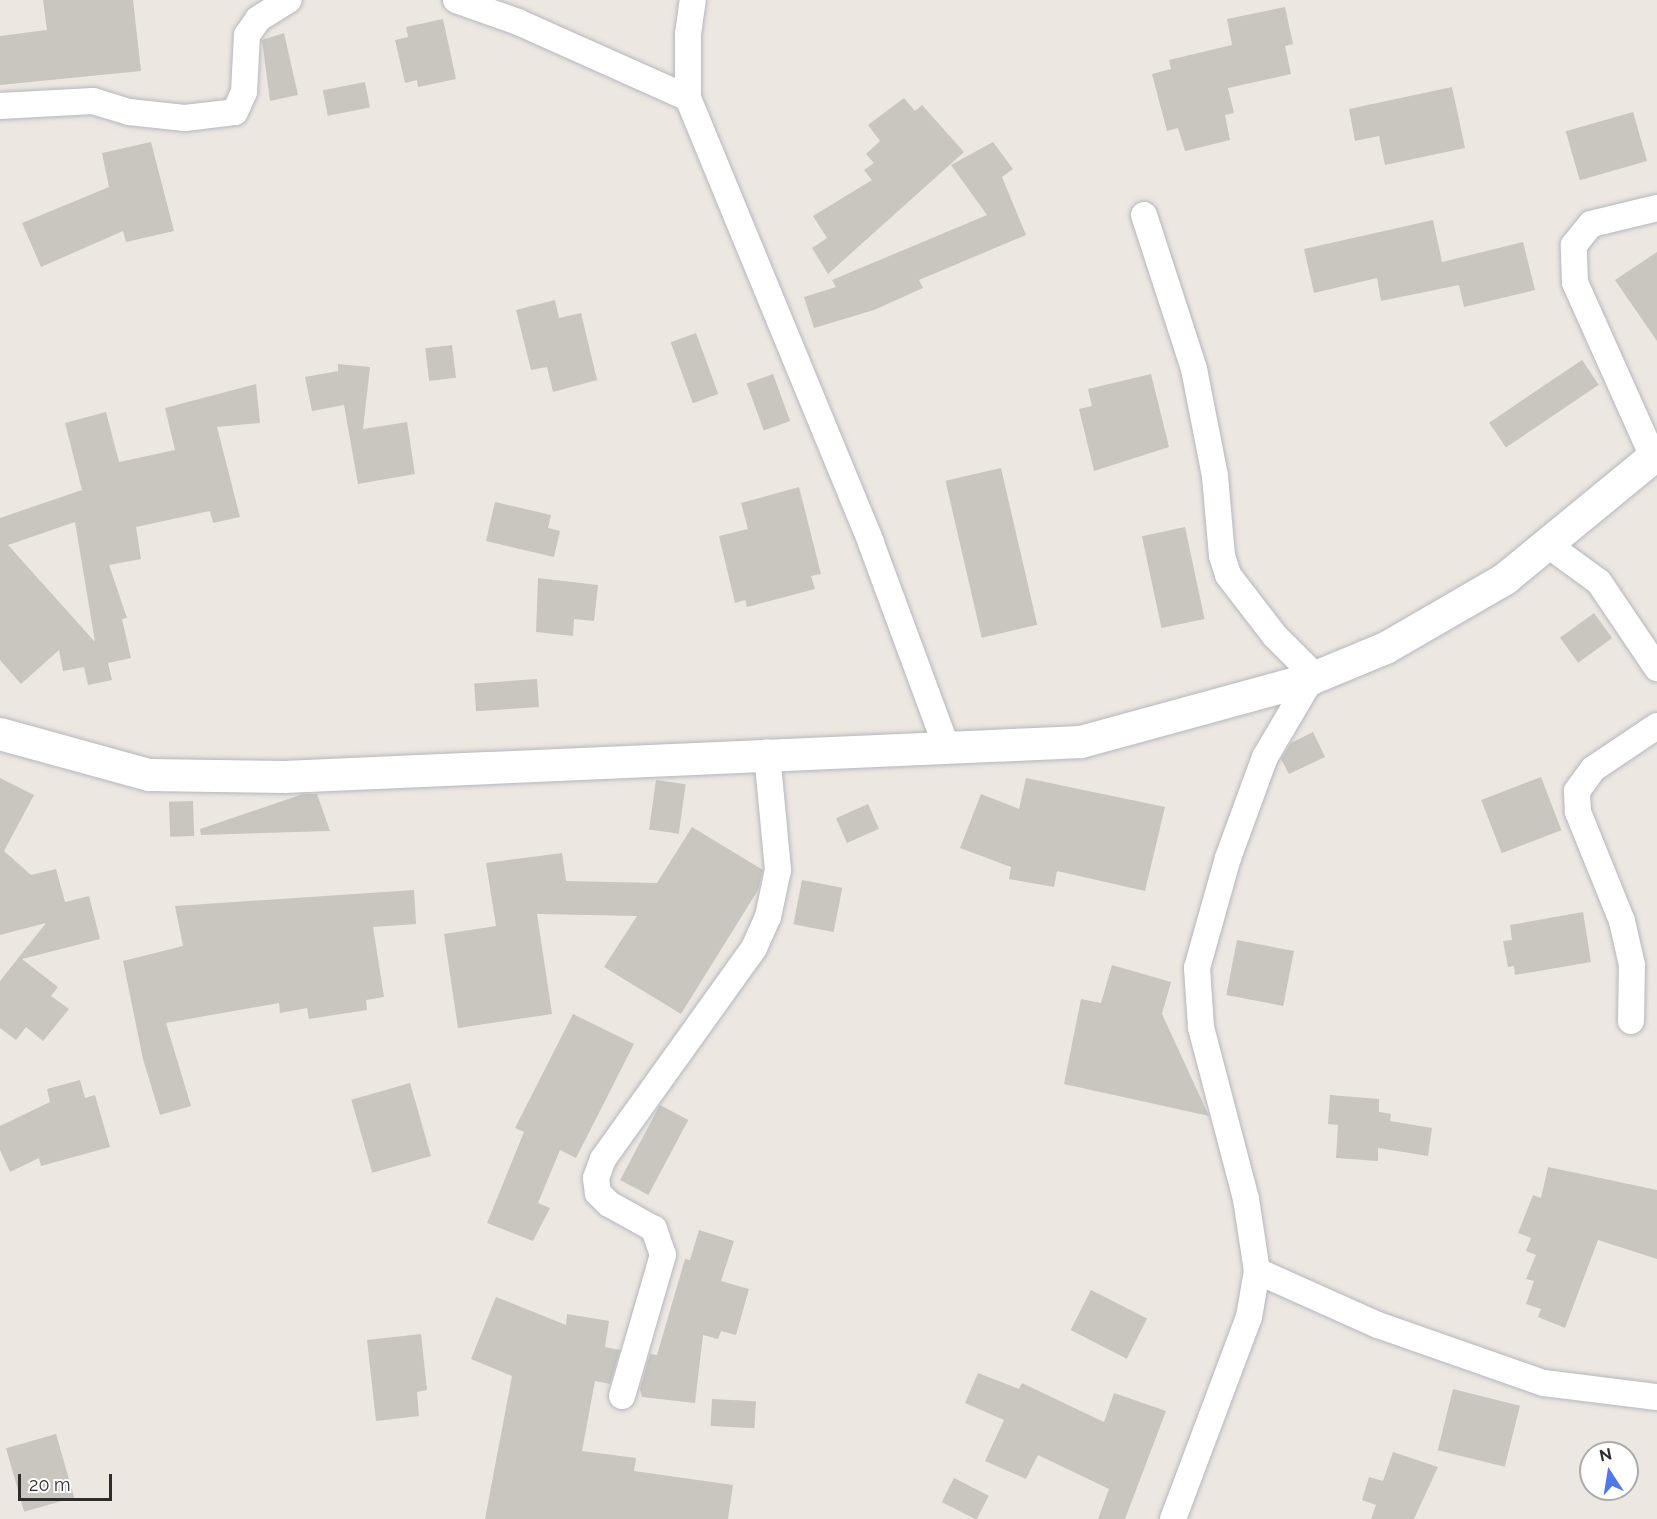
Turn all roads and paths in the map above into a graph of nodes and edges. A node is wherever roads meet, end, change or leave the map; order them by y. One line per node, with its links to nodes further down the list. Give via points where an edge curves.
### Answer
1 (289, 0): 5 (street, via 258,19 247,35 244,92 235,112 185,118 129,112 93,101)
2 (456, 0): 4 (street, via 518,22)
3 (693, 0): 4 (street, via 688,34)
4 (688, 98): 16 (street, via 871,543)
5 (0, 106)
6 (1657, 208): 8 (street, via 1591,224 1574,244 1575,282)
7 (1144, 215): 13 (street, via 1194,369 1215,476 1228,574)
8 (1655, 455): 9 (street)
9 (1547, 544): 10 (street, via 1599,582); 13 (street, via 1505,579 1386,648)
10 (1629, 621): 11 (street); 12 (street)
11 (1657, 632)
12 (1657, 668)
13 (1313, 678): 16 (street, via 1081,742); 19 (street, via 1265,757 1228,858 1197,968 1201,1028 1246,1198)
14 (1657, 726): 18 (street, via 1593,769 1577,790 1578,812 1622,921 1630,954)
15 (0, 734): 17 (street, via 149,775 285,777)
16 (946, 746): 17 (street)
17 (767, 753): 20 (street, via 778,870 768,917 754,948 603,1160 596,1178 598,1193 609,1204 654,1229 663,1255)
18 (1631, 1021)
19 (1257, 1271): 21 (street, via 1378,1325 1544,1383); 22 (street, via 1249,1317)
20 (622, 1396)
21 (1657, 1397)
22 (1173, 1519)

